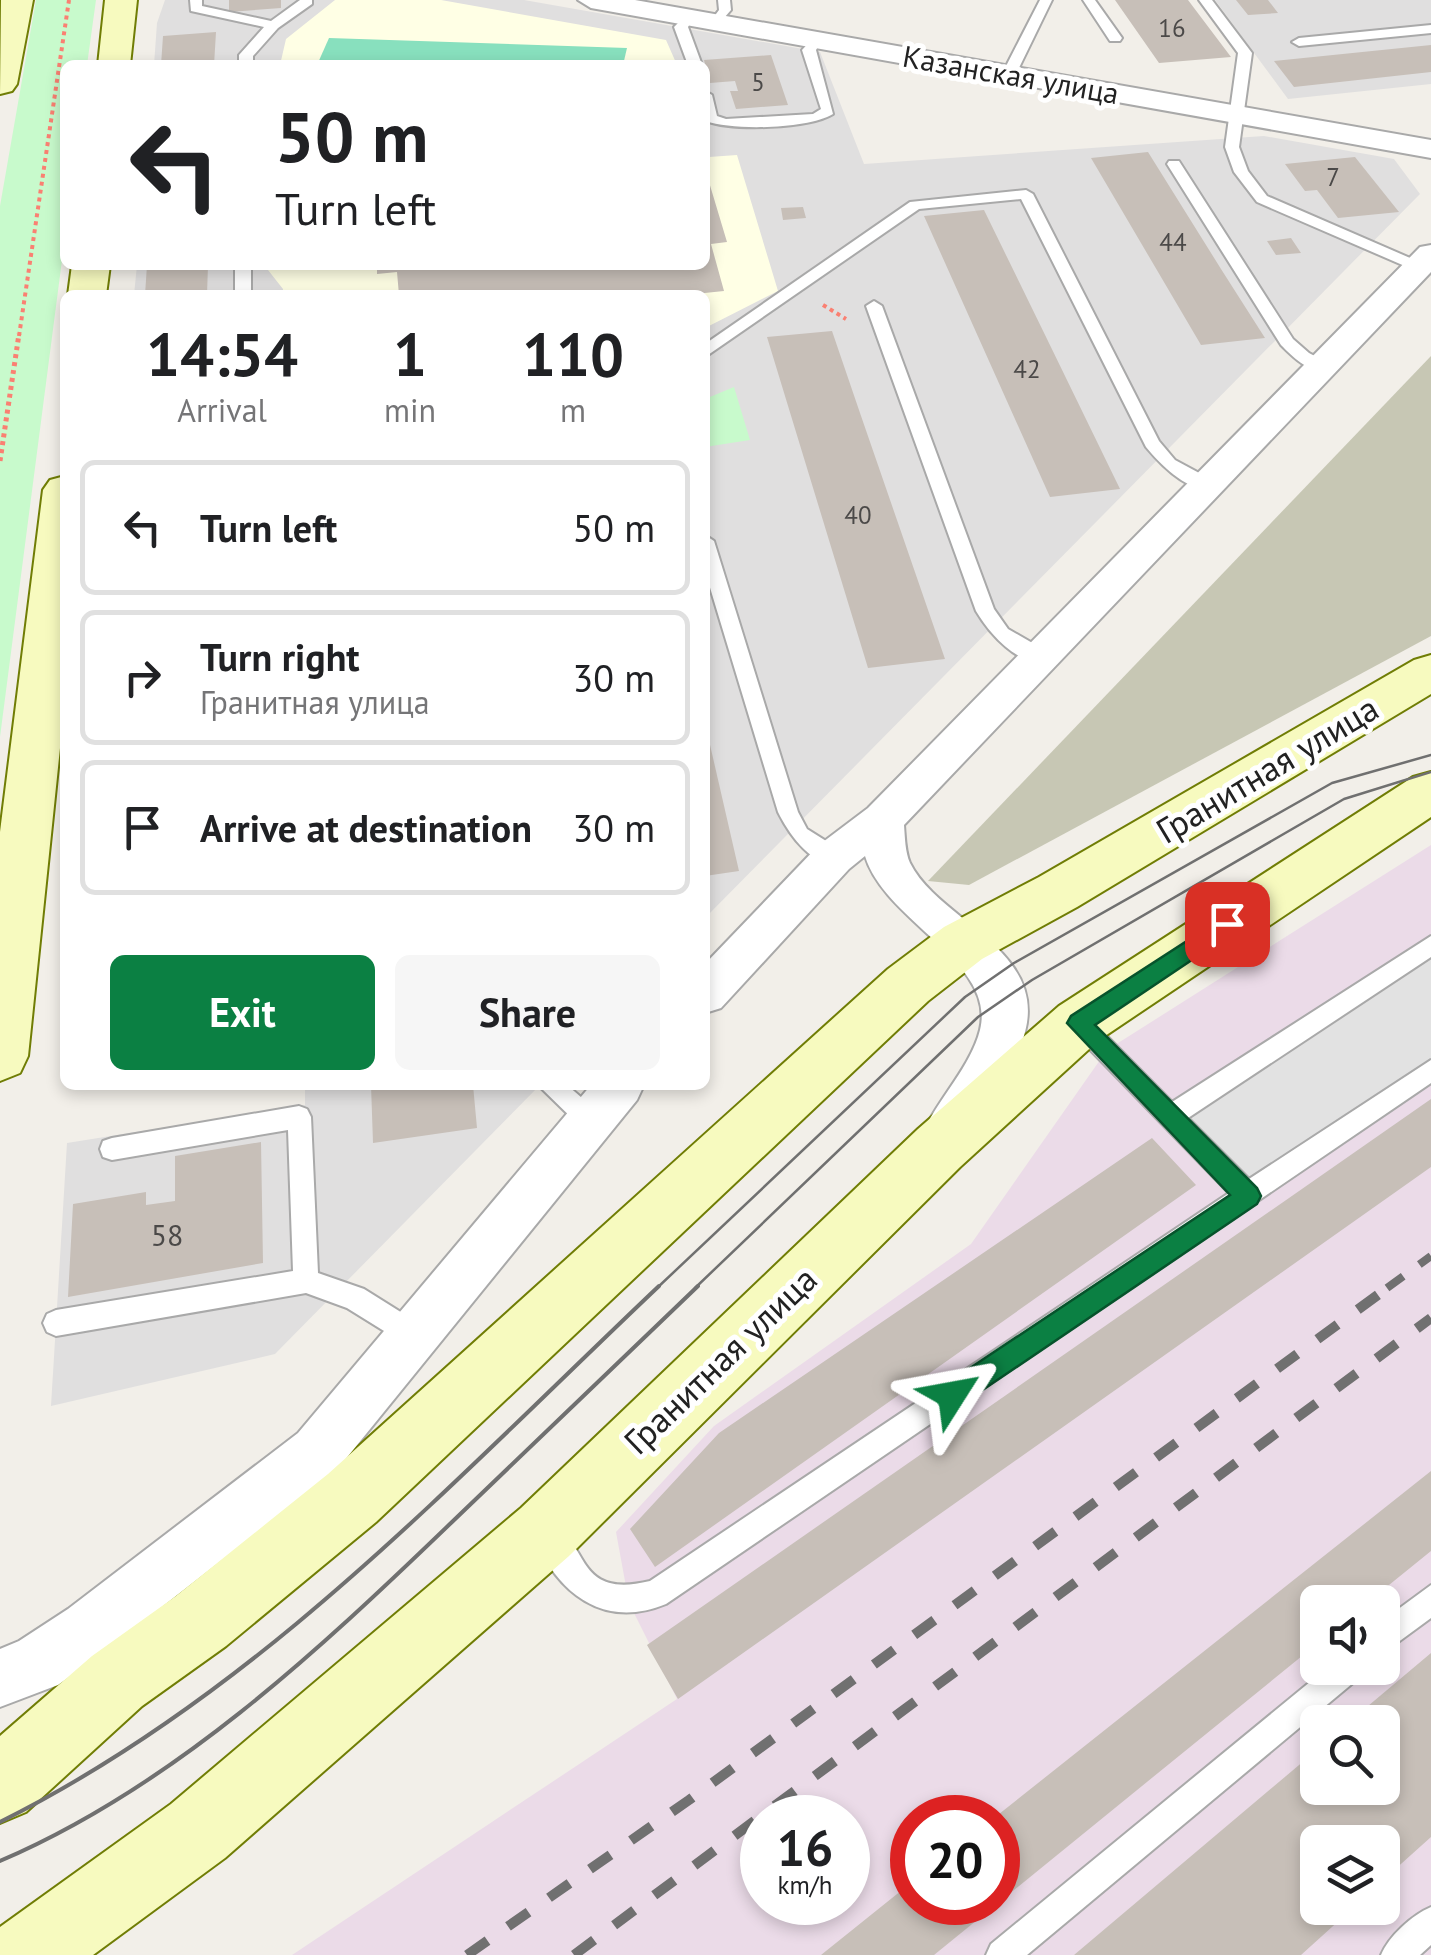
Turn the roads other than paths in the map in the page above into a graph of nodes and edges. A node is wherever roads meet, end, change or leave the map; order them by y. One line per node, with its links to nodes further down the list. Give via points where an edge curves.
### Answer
1 (17, 0): 20 (street)
2 (121, 0): 16 (street)
3 (196, 0): 11 (lane, via 196,8)
4 (306, 0): 11 (lane)
5 (591, 0): 10 (street, Казанская улица)
6 (1046, 0): 19 (lane)
7 (1089, 0): 13 (lane)
8 (1205, 0): 22 (lane, via 1245,53)
9 (720, 11): 10 (street, Казанская улица); 14 (street, Казанская улица)
10 (688, 17): 18 (lane, via 681,27)
11 (273, 26): 17 (lane)
12 (1431, 29): 15 (lane)
13 (1115, 38)
14 (815, 40): 19 (street, Казанская улица); 21 (lane, via 809,50 828,112 724,123)
15 (1299, 42)
16 (115, 60)
17 (246, 60)
18 (693, 60)
19 (1009, 74): 22 (street, Казанская улица)
20 (0, 84)
21 (710, 114)
22 (1236, 114): 23 (street, Казанская улица); 25 (lane, via 1232,147 1262,199)
23 (1431, 149)
24 (1174, 164): 28 (lane, via 1287,342)
25 (1425, 261): 28 (street)
26 (874, 306): 32 (lane, via 985,610 1001,634)
27 (710, 348): 29 (lane, via 915,205 1026,194 1152,443 1169,464)
28 (1322, 367): 29 (street)
29 (1208, 485): 32 (street)
30 (60, 534): 41 (street)
31 (710, 556): 36 (lane, via 788,812 800,834)
32 (1041, 657): 35 (street)
33 (1431, 672): 37 (street, Гранитная улица)
34 (1431, 792): 40 (street, Гранитная улица)
35 (882, 820): 36 (street); 37 (street, via 894,874)
36 (834, 857): 39 (street)
37 (963, 943): 45 (street, via 996,976 1005,999 1003,1029); 52 (street, Гранитная улица, via 908,984)
38 (1431, 945): 44 (lane)
39 (710, 989)
40 (1079, 1023): 44 (lane); 45 (street, Гранитная улица)
41 (0, 1056)
42 (1431, 1070): 47 (lane)
43 (586, 1096): 50 (street)
44 (1171, 1116): 47 (lane)
45 (939, 1148): 53 (street, Гранитная улица)
46 (112, 1149): 48 (lane, via 300,1117)
47 (1248, 1196): 53 (lane, via 656,1594 628,1603 600,1598)
48 (306, 1281): 49 (lane); 50 (lane, via 354,1298)
49 (56, 1323)
50 (414, 1334): 51 (street)
51 (317, 1452): 52 (street); 56 (street, via 88,1629 37,1664)
52 (352, 1498): 58 (street, Гранитная улица, via 117,1681)
53 (545, 1532): 60 (street, Гранитная улица, via 198,1832)
54 (1431, 1600): 55 (lane)
55 (1400, 1625)
56 (0, 1678)
57 (1328, 1685): 61 (lane)
58 (0, 1786)
59 (1431, 1923): 62 (lane)
60 (27, 1955)
61 (1002, 1955)
62 (1397, 1955)

